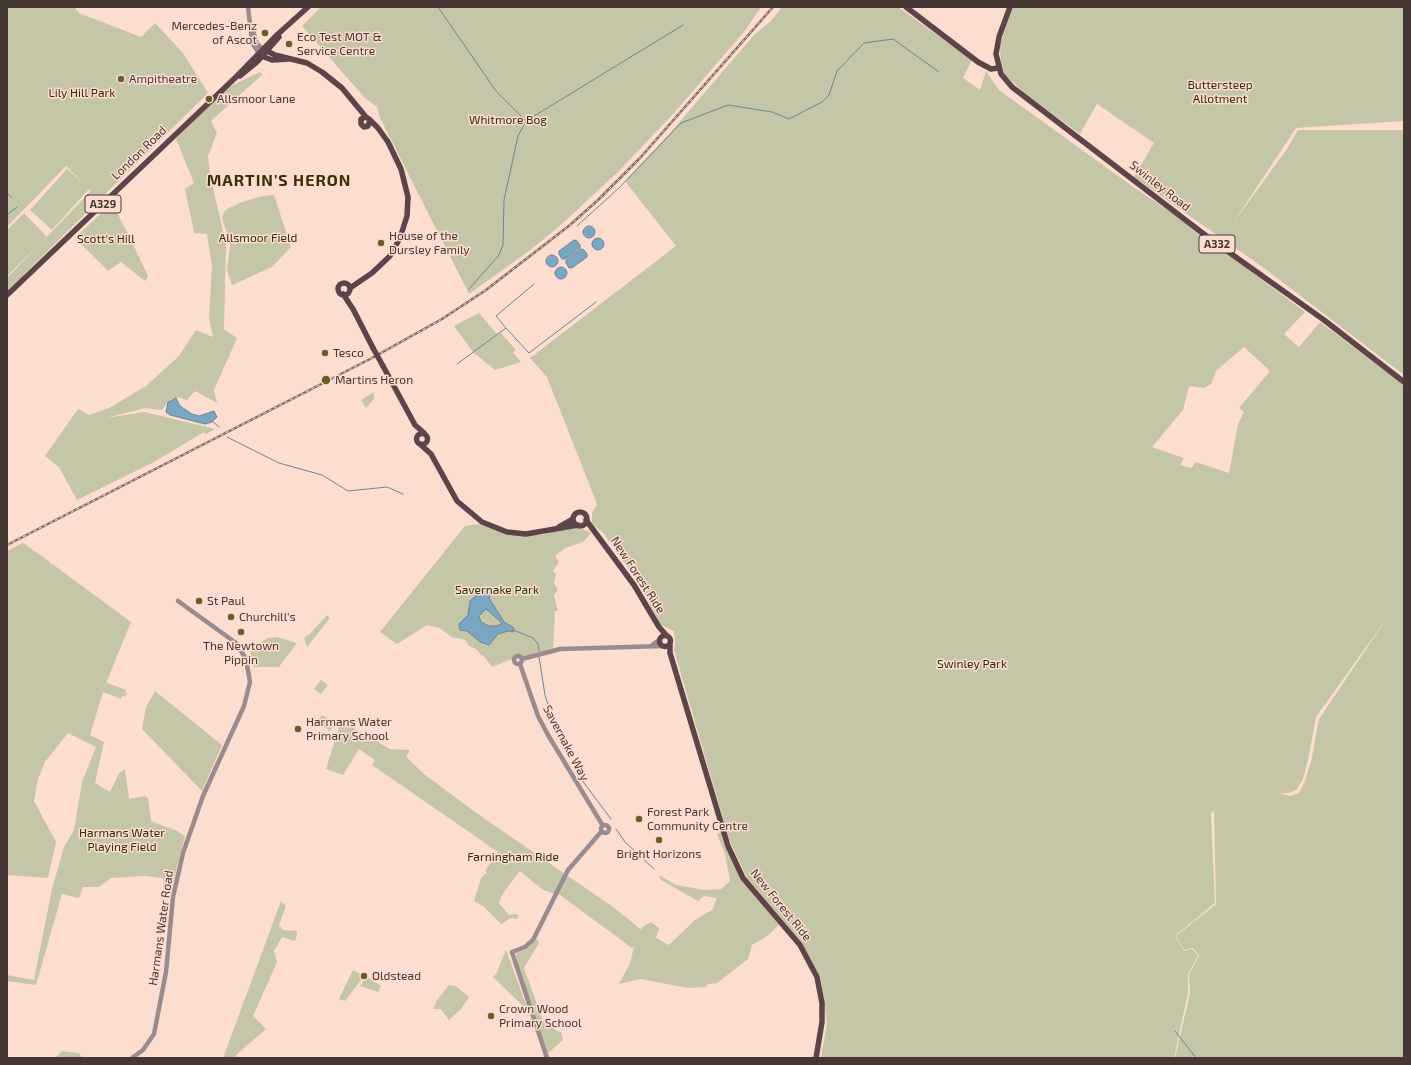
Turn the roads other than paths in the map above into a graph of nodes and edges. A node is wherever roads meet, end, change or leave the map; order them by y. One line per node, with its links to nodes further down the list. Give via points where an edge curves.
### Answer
1 (248, 7): 5 (street)
2 (308, 7): 6 (main road, London Road / A329)
3 (906, 7): 9 (main road, via 978,62 991,69)
4 (1010, 7): 9 (main road, via 996,54)
5 (250, 24): 6 (street, via 257,44); 7 (street, via 253,45)
6 (265, 50): 7 (main road, London Road / A329); 8 (main road)
7 (260, 55): 8 (main road, via 277,61); 15 (main road, London Road / A329)
8 (290, 59): 10 (main road, via 306,63 326,75 342,88)
9 (998, 68): 17 (main road, Swinley Road / A332, via 1006,81 1027,99)
10 (365, 119): 11 (main road, via 369,125); 11 (main road, via 361,125); 12 (main road)
11 (366, 127): 12 (main road)
12 (383, 134): 13 (main road, via 406,184 407,216 394,250 380,266)
13 (349, 288): 14 (main road); 14 (main road, via 342,283 338,286 338,291); 16 (main road, New Forest Ride)
14 (343, 294): 16 (main road, New Forest Ride)
15 (7, 295)
16 (353, 309): 18 (main road, New Forest Ride, bridge)
17 (1404, 382)
18 (415, 425): 19 (main road, New Forest Ride); 20 (main road, New Forest Ride)
19 (424, 434): 20 (main road); 21 (main road, New Forest Ride)
20 (417, 436): 22 (main road, New Forest Ride, via 417,442)
21 (427, 439): 22 (main road, via 426,443); 23 (main road, New Forest Ride)
22 (420, 444): 23 (main road, New Forest Ride)
23 (431, 454): 26 (main road, New Forest Ride, via 457,500 480,521 507,532 535,534)
24 (573, 519): 25 (main road, New Forest Ride, via 574,523); 25 (main road, New Forest Ride, via 576,513 580,512 585,515); 26 (main road, New Forest Ride)
25 (582, 523): 26 (main road, New Forest Ride); 28 (main road, New Forest Ride, via 598,534 634,585)
26 (554, 530)
27 (178, 601): 37 (street, Harmans Water Road, via 231,639 247,662 250,682 246,700 187,837 173,897 166,972 156,1028 148,1044)
28 (659, 628): 29 (main road, New Forest Ride); 30 (main road, New Forest Ride)
29 (667, 636): 30 (main road); 31 (main road, New Forest Ride)
30 (659, 640): 32 (street); 33 (main road, New Forest Ride)
31 (670, 643): 33 (main road); 34 (main road, New Forest Ride)
32 (651, 646): 33 (street, Savernake Way); 35 (street, Savernake Way, via 560,649 521,662 538,716)
33 (663, 646): 34 (main road, New Forest Ride)
34 (670, 653): 39 (main road, New Forest Ride, via 725,836 736,864 743,878 800,945 817,978 822,1003 822,1022)
35 (602, 826): 36 (street); 36 (street, via 608,826 609,831 606,834)
36 (601, 832): 38 (street, via 568,870 533,940 525,947 512,952)
37 (132, 1058)
38 (547, 1058)
39 (816, 1058)

